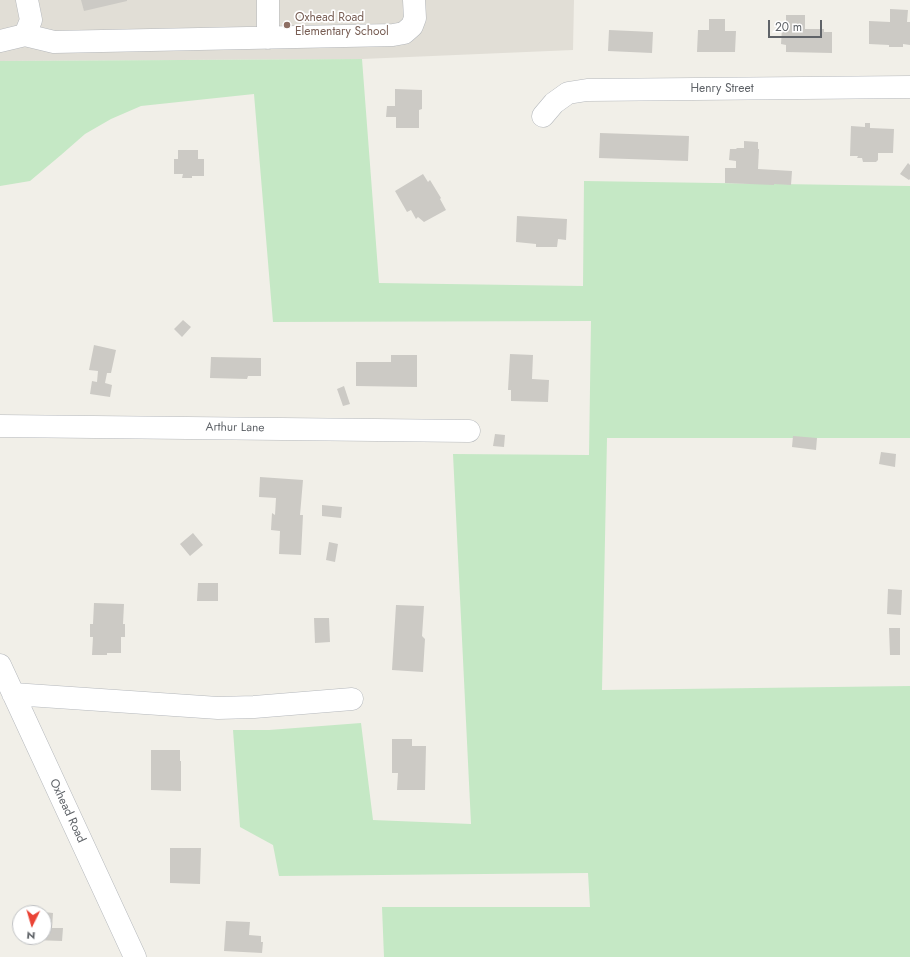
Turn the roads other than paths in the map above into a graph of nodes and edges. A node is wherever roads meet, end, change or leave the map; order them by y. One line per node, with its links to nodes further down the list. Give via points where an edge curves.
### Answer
1 (27, 0): 4 (street, via 31,20)
2 (268, 0): 5 (street)
3 (414, 0): 5 (street, via 415,18 412,26 404,33 393,36)
4 (25, 35): 5 (street, via 54,42); 6 (street)
5 (268, 38)
6 (0, 41)
7 (910, 88): 8 (street, Henry Street, via 587,90 568,93 554,103)
8 (543, 116)
9 (0, 426): 10 (street, Arthur Lane)
10 (469, 432)
11 (0, 665): 12 (street, Oxhead Road)
12 (13, 694): 13 (street, via 218,708); 14 (street, Oxhead Road)
13 (352, 699)
14 (127, 954)

